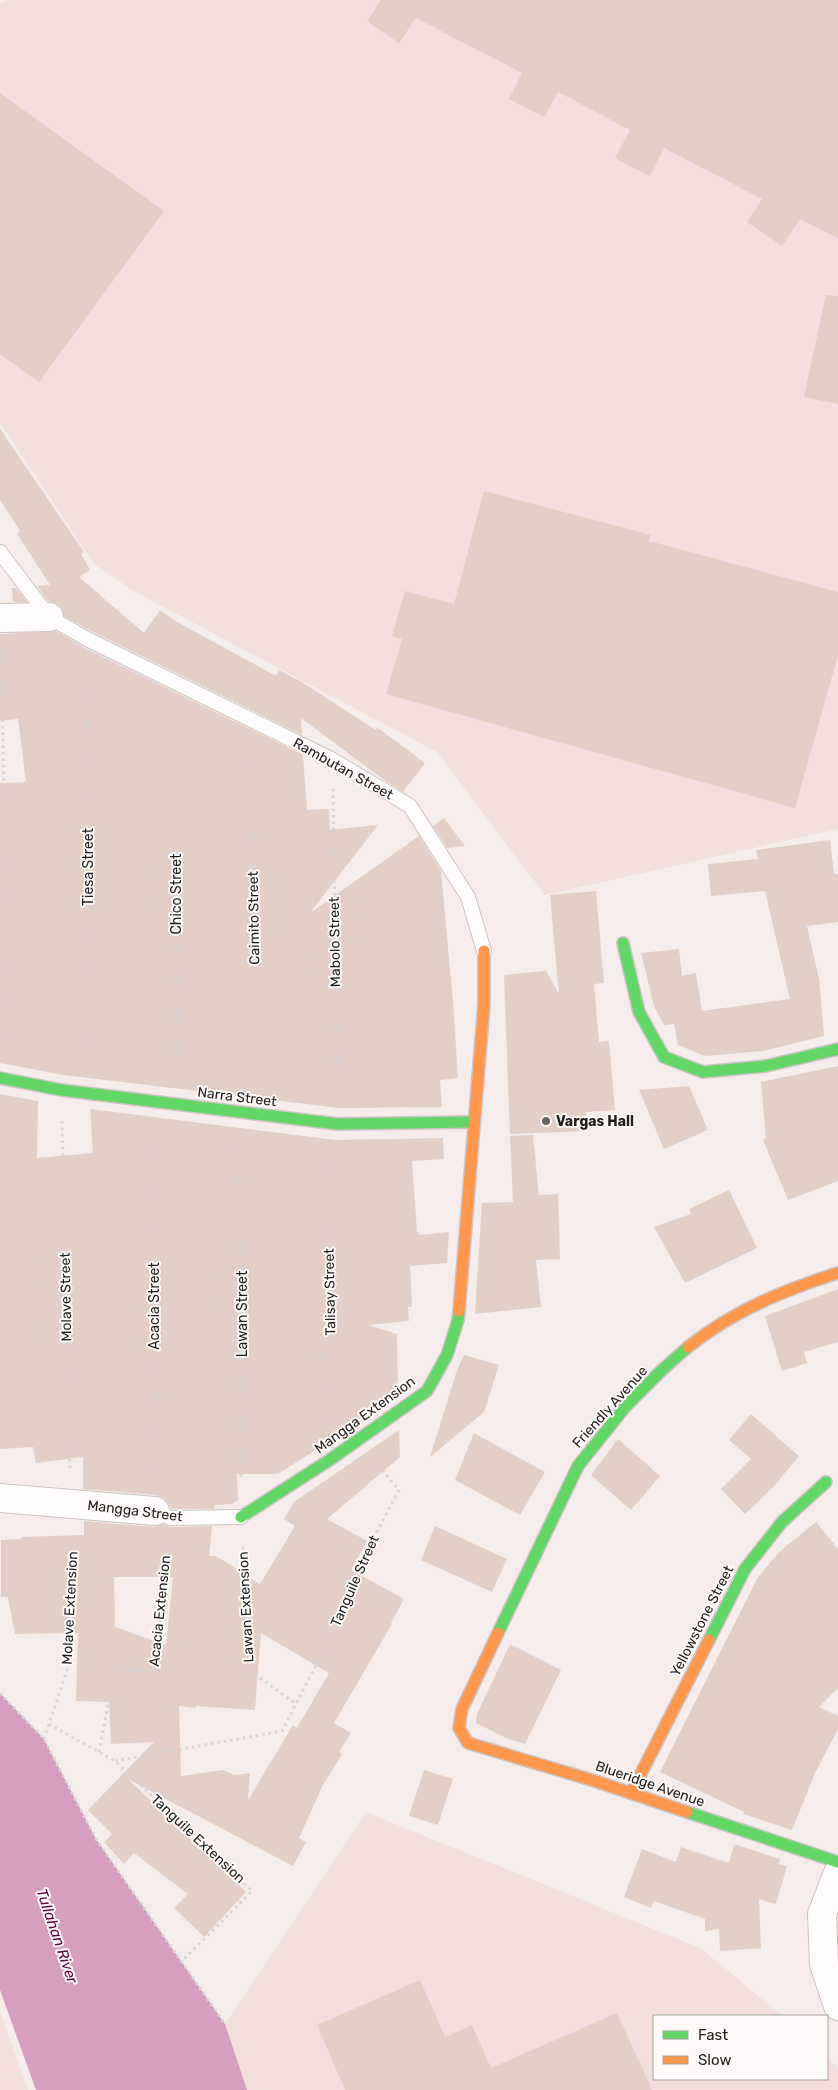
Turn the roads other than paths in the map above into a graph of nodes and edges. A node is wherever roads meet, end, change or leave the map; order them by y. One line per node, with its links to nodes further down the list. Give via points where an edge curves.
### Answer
1 (0, 552): 2 (lane, Rambutan Street)
2 (49, 617): 3 (street); 5 (lane, Rambutan Street, via 87,639 333,760 410,806 468,897)
3 (0, 618)
4 (623, 943): 6 (street, via 639,1012 664,1057 703,1072 766,1066)
5 (484, 951): 8 (street, Rambutan Street, via 484,1004)
6 (838, 1049)
7 (5, 1079): 8 (street, Narra Street, via 61,1090 326,1123)
8 (473, 1122): 13 (street, Mangga Extension, via 458,1320 447,1355 426,1391 331,1459)
9 (838, 1273): 14 (street, Friendly Avenue, via 769,1298 723,1321 678,1356 633,1399 594,1444 578,1466 462,1710)
10 (826, 1482): 15 (street, Yellowstone Street, via 782,1522 746,1569)
11 (0, 1498): 12 (street, Mangga Street)
12 (162, 1515): 13 (lane, Mangga Street)
13 (241, 1517)
14 (459, 1728): 15 (street, Blueridge Avenue, via 468,1743)
15 (631, 1793): 16 (street, Blueridge Avenue)
16 (838, 1862)
17 (838, 1873): 18 (street, via 822,1914 824,1964)
18 (838, 2006)

